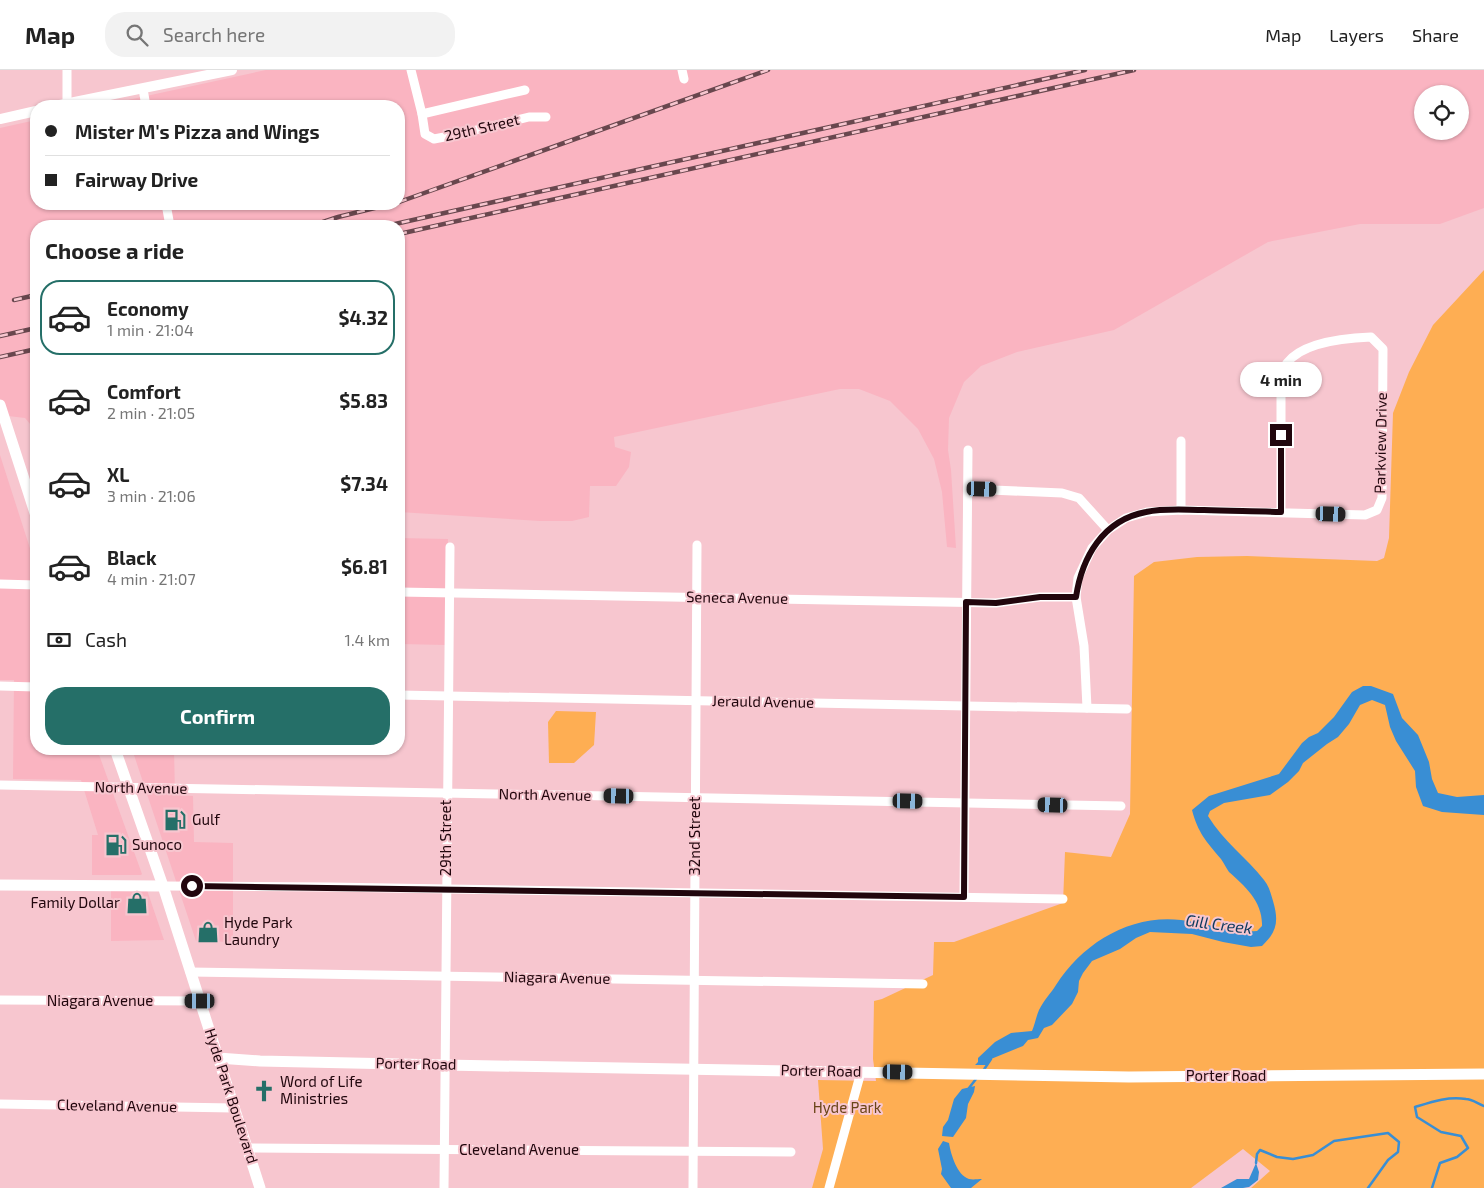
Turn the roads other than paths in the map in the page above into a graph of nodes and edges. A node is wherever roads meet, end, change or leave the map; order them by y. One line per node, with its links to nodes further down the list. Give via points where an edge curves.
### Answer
1 (67, 70): 6 (street)
2 (232, 70): 4 (street)
3 (411, 70): 10 (street, 29th Street)
4 (142, 89): 7 (street); 8 (street)
5 (525, 90): 10 (street)
6 (68, 100)
7 (84, 100)
8 (145, 100)
9 (30, 112): 12 (street)
10 (422, 114): 11 (street, 29th Street, via 425,134 434,139 529,117)
11 (546, 117)
12 (0, 119)
13 (0, 405): 17 (main road)
14 (1180, 441): 18 (street)
15 (968, 450): 16 (street)
16 (968, 489): 20 (street, via 1062,493 1079,498); 29 (street)
17 (30, 497)
18 (1181, 510): 19 (street, Parkview Drive); 20 (street, Parkview Drive, via 1147,512 1126,518)
19 (1281, 512): 19 (street, Parkview Drive, via 1281,378 1286,364 1297,353 1321,344 1371,337 1383,349 1382,498 1377,510 1365,515)
20 (1108, 530): 27 (street, Parkview Drive, via 1092,548 1078,578)
21 (697, 545): 28 (street, 32nd Street)
22 (450, 547): 26 (street, 29th Street)
23 (0, 584): 24 (street)
24 (30, 585)
25 (405, 592): 26 (street, Seneca Avenue)
26 (448, 593): 28 (street, Seneca Avenue); 33 (street, 29th Street)
27 (1076, 597): 29 (street, Seneca Avenue); 36 (street, Parkview Drive, via 1084,646)
28 (697, 598): 29 (street, Seneca Avenue); 34 (street, 32nd Street)
29 (966, 602): 35 (street)
30 (0, 686): 31 (street)
31 (30, 687)
32 (405, 695): 33 (street, Jerauld Avenue)
33 (448, 696): 34 (street, Jerauld Avenue); 41 (street, 29th Street)
34 (696, 701): 35 (street, Jerauld Avenue); 42 (street, 32nd Street)
35 (965, 707): 36 (street, Jerauld Avenue); 43 (street)
36 (1087, 708): 37 (street, Jerauld Avenue)
37 (1127, 709)
38 (117, 755): 40 (main road, Hyde Park Boulevard)
39 (0, 785): 40 (street, North Avenue)
40 (130, 788): 41 (street, North Avenue); 46 (main road, Hyde Park Boulevard)
41 (447, 794): 42 (street, North Avenue); 47 (street, 29th Street)
42 (695, 797): 43 (street, North Avenue); 48 (street, 32nd Street)
43 (966, 802): 44 (street, North Avenue); 49 (street)
44 (1121, 806)
45 (0, 885): 46 (main road)
46 (163, 886): 47 (street); 51 (main road, Hyde Park Boulevard)
47 (446, 889): 48 (street); 52 (street, 29th Street)
48 (695, 892): 49 (street); 53 (street, 32nd Street)
49 (964, 897): 50 (street)
50 (1063, 899)
51 (190, 972): 52 (street, Niagara Avenue); 56 (main road, Hyde Park Boulevard)
52 (446, 976): 53 (street, Niagara Avenue); 58 (street, 29th Street)
53 (695, 980): 54 (street, Niagara Avenue); 59 (street, 32nd Street)
54 (923, 984)
55 (0, 1000): 56 (street, Niagara Avenue)
56 (200, 1001): 57 (main road, Hyde Park Boulevard)
57 (218, 1058): 58 (main road, Porter Road); 63 (main road, Hyde Park Boulevard)
58 (444, 1065): 59 (main road, Porter Road); 65 (street, 29th Street)
59 (694, 1069): 60 (main road, Porter Road); 66 (street, 32nd Street)
60 (860, 1072): 61 (main road, Porter Road, via 1129,1077); 71 (street)
61 (1484, 1074)
62 (0, 1104): 63 (street, Cleveland Avenue)
63 (233, 1108): 64 (main road, Hyde Park Boulevard)
64 (247, 1148): 65 (street, Cleveland Avenue); 68 (main road, Hyde Park Boulevard)
65 (444, 1150): 66 (street, Cleveland Avenue); 69 (street, 29th Street)
66 (693, 1152): 67 (street, Cleveland Avenue); 70 (street, 32nd Street)
67 (791, 1152)
68 (260, 1188)
69 (444, 1188)
70 (693, 1188)
71 (829, 1188)

